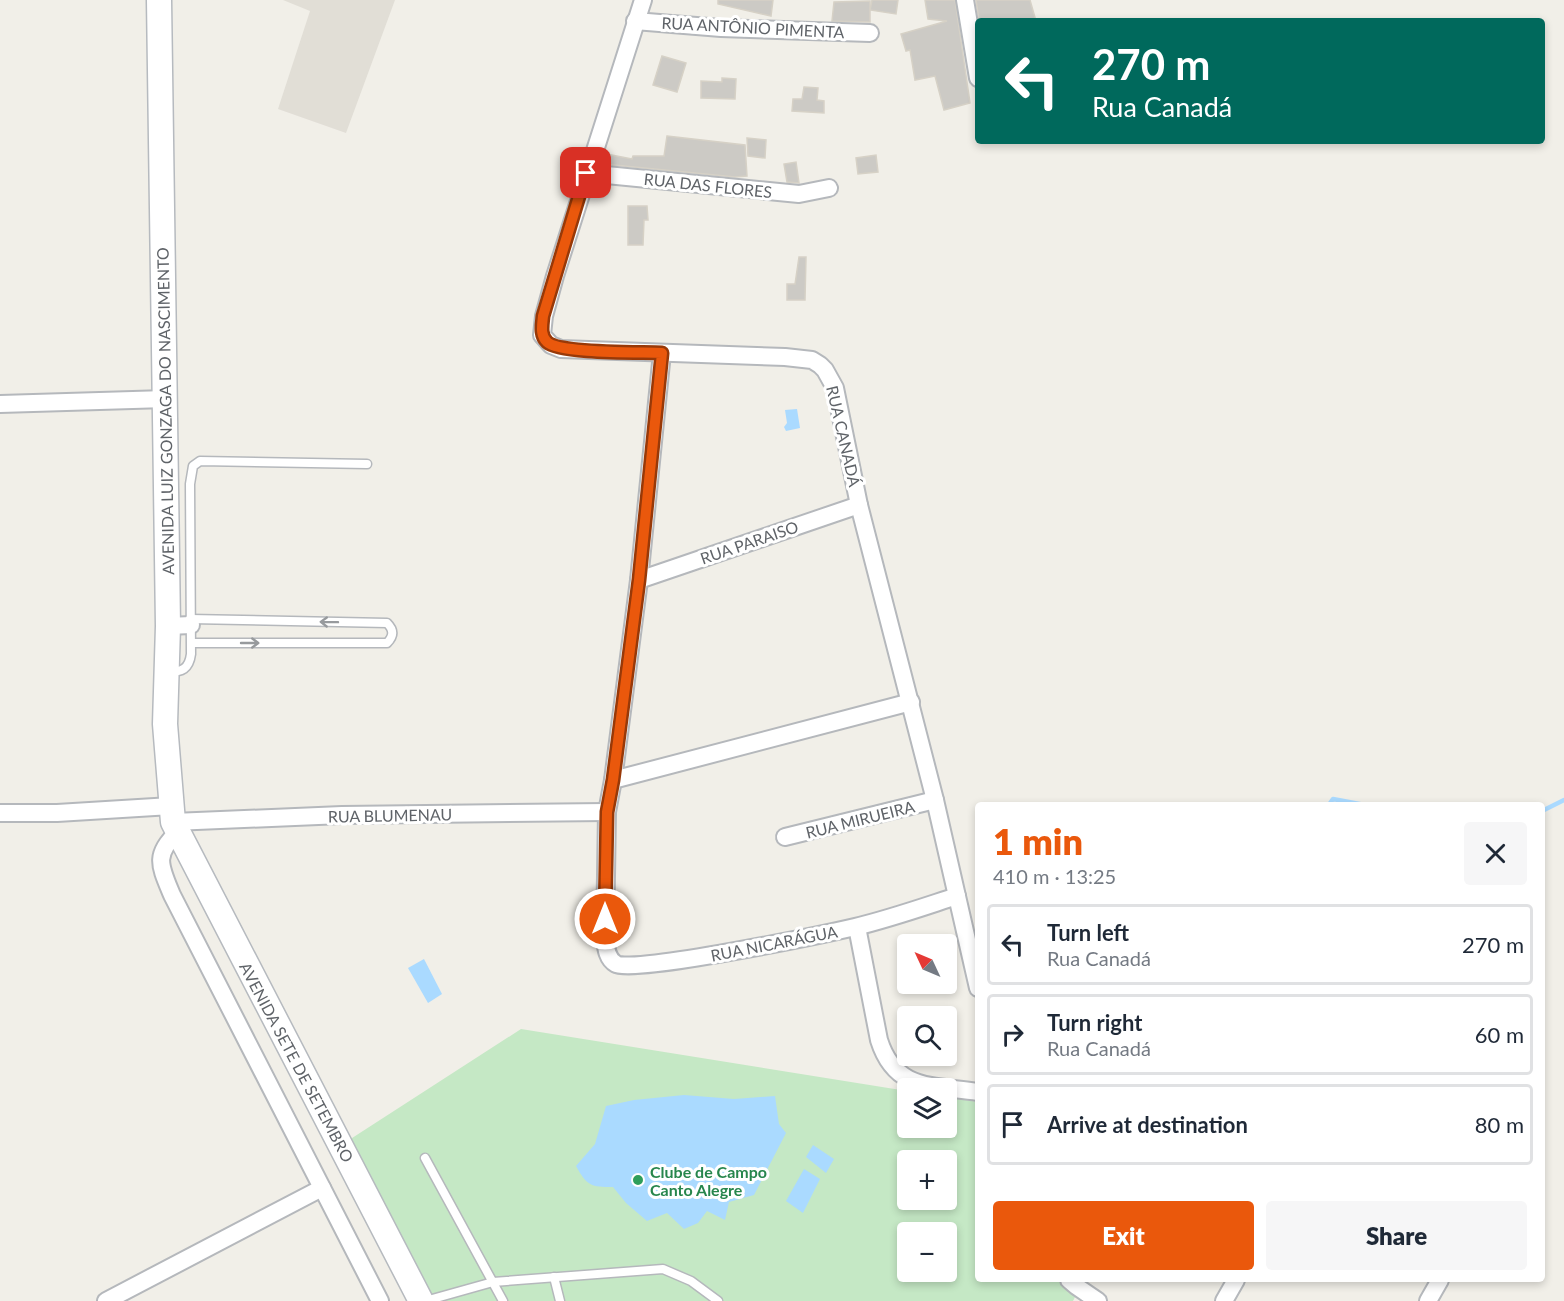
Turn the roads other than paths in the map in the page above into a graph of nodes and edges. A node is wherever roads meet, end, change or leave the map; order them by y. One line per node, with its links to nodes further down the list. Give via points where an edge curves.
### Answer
1 (159, 0): 10 (main road, AVENIDA LUIZ GONZAGA DO NASCIMENTO)
2 (643, 0): 4 (street, RUA CANADÁ)
3 (965, 0): 6 (street)
4 (635, 21): 5 (street, RUA ANTÔNIO PIMENTA); 7 (street, RUA CANADÁ)
5 (870, 33)
6 (975, 60)
7 (586, 173): 8 (street, RUA DAS FLORES, via 799,194); 9 (street, RUA CANADÁ, via 543,316 542,335 561,349)
8 (829, 188)
9 (662, 353): 13 (street, RUA CANADÁ, via 798,358 812,360 825,370 835,388); 14 (street)
10 (166, 399): 11 (street); 15 (main road, AVENIDA LUIZ GONZAGA DO NASCIMENTO)
11 (0, 404)
12 (367, 464): 15 (lane, AVENIDA LUIZ GONZAGA DO NASCIMENTO, via 200,461 192,470 190,484)
13 (859, 505): 14 (street, RUA PARAISO); 18 (street, RUA CANADÁ)
14 (639, 580): 19 (street)
15 (183, 623): 16 (lane); 16 (lane, one-way to 15, via 387,642 393,633 387,623); 17 (main road, AVENIDA LUIZ GONZAGA DO NASCIMENTO)
16 (192, 643): 17 (lane, via 186,669)
17 (166, 672): 23 (main road, AVENIDA LUIZ GONZAGA DO NASCIMENTO, via 165,724)
18 (911, 702): 19 (street); 20 (street, RUA CANADÁ)
19 (613, 780): 21 (street)
20 (935, 800): 24 (street, RUA MIRUEIRA); 25 (street, RUA CANADÁ)
21 (607, 812): 23 (street, RUA BLUMENAU); 26 (street, RUA NICARÁGUA, via 605,939 607,951 616,964 642,966)
22 (0, 813): 23 (street, RUA BLUMENAU)
23 (174, 820): 30 (street, via 162,851 161,870); 37 (main road, AVENIDA SETE DE SETEMBRO)
24 (785, 837)
25 (957, 896): 26 (street, RUA NICARÁGUA); 27 (street, RUA CANADÁ)
26 (857, 927): 28 (street, via 879,1040 891,1066 916,1083)
27 (975, 975)
28 (975, 1092)
29 (425, 1158): 32 (lane)
30 (322, 1188): 35 (street); 36 (street)
31 (554, 1277): 32 (lane); 39 (lane); 40 (lane, via 663,1269 691,1281)
32 (493, 1282): 37 (lane); 38 (lane)
33 (1235, 1282): 41 (street)
34 (1439, 1282): 42 (street)
35 (106, 1301)
36 (380, 1301)
37 (423, 1301)
38 (503, 1301)
39 (560, 1301)
40 (718, 1301)
41 (1224, 1301)
42 (1428, 1301)

